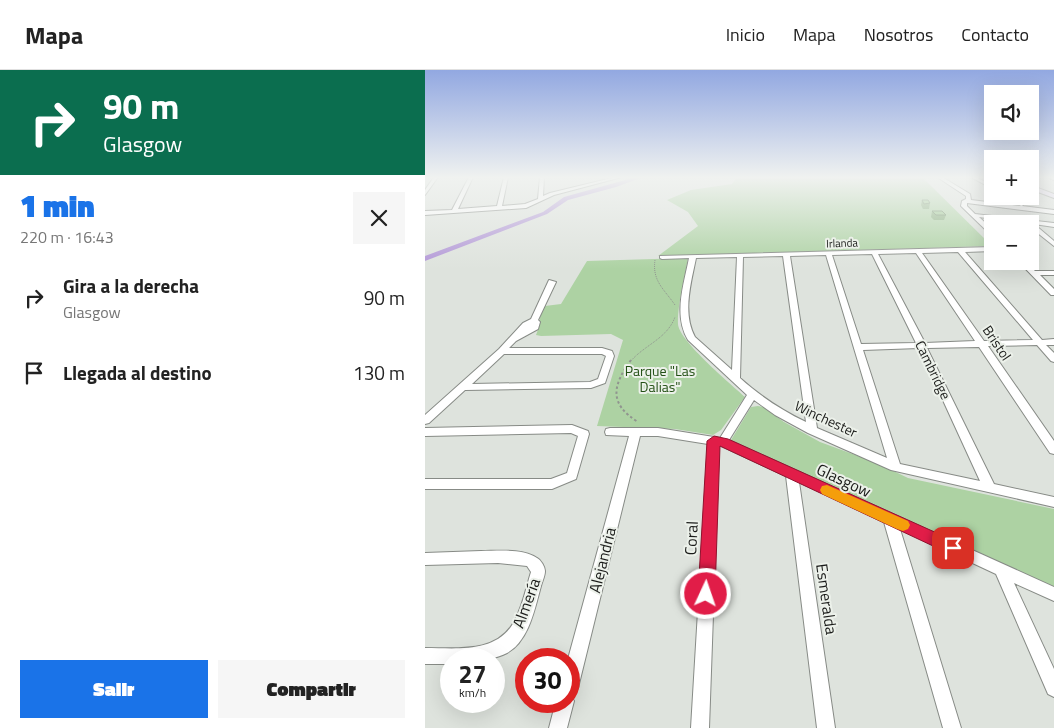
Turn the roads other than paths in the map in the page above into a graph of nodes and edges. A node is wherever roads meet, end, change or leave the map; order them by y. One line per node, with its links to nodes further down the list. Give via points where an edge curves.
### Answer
1 (457, 208): 8 (street)
2 (499, 208): 3 (street); 8 (street)
3 (503, 208)
4 (966, 208): 10 (street)
5 (1034, 208): 7 (street)
6 (1039, 208): 7 (street)
7 (1054, 210)
8 (455, 211): 9 (street)
9 (425, 213)
10 (973, 215): 11 (street); 13 (street)
11 (984, 217)
12 (1039, 224): 14 (street)
13 (984, 225)
14 (1054, 225)
15 (1039, 231): 16 (street)
16 (1054, 244)
17 (984, 249): 18 (street, Irlanda)
18 (960, 250): 19 (street, Irlanda); 31 (street)
19 (918, 251): 20 (street, Irlanda); 33 (street, Bristol)
20 (874, 252): 22 (street, Irlanda); 34 (street, Cambridge)
21 (786, 254): 22 (street, Irlanda); 23 (street, Irlanda); 42 (street)
22 (829, 254): 35 (street)
23 (740, 255): 24 (street, Irlanda); 38 (street)
24 (693, 256): 25 (street, Irlanda); 38 (street, Winchester, via 684,312 685,328 691,338)
25 (662, 257)
26 (1031, 270): 27 (street)
27 (1034, 273): 28 (street); 30 (street)
28 (1054, 273)
29 (552, 282): 36 (street, via 534,320 536,326 511,341)
30 (1054, 293)
31 (1040, 342): 32 (street); 33 (street); 37 (street)
32 (1054, 342)
33 (981, 344): 34 (street); 47 (street, Bristol)
34 (922, 346): 35 (street); 51 (street, Cambridge)
35 (859, 347): 48 (street)
36 (502, 351): 39 (street); 39 (street, via 602,350 610,356 602,381 591,385)
37 (1054, 359)
38 (736, 377): 40 (street, Winchester)
39 (462, 387): 41 (street)
40 (752, 394): 42 (street, Winchester); 46 (street)
41 (425, 421)
42 (812, 430): 48 (street, Winchester)
43 (425, 432): 50 (street, via 572,430 584,434 572,476 564,481 552,484)
44 (610, 432): 45 (street, Glasgow)
45 (635, 432): 46 (street, Glasgow, via 658,432); 57 (street, Alejandria)
46 (719, 442): 49 (street, Glasgow); 62 (street, Coral)
47 (1054, 450)
48 (895, 467): 51 (street, Winchester)
49 (792, 474): 53 (street, Glasgow); 63 (street, Esmeralda)
50 (425, 484)
51 (990, 489): 52 (street, Winchester)
52 (1054, 502)
53 (890, 520): 55 (street, Glasgow); 64 (street)
54 (425, 559): 58 (street, Almería, via 515,558 531,561 538,572 520,625 511,641 486,652)
55 (1001, 569): 56 (street, Glasgow); 59 (street)
56 (1054, 594)
57 (579, 648)
58 (425, 656)
59 (1054, 688)
60 (562, 713): 61 (street)
61 (559, 728)
62 (699, 728)
63 (826, 728)
64 (952, 728)

